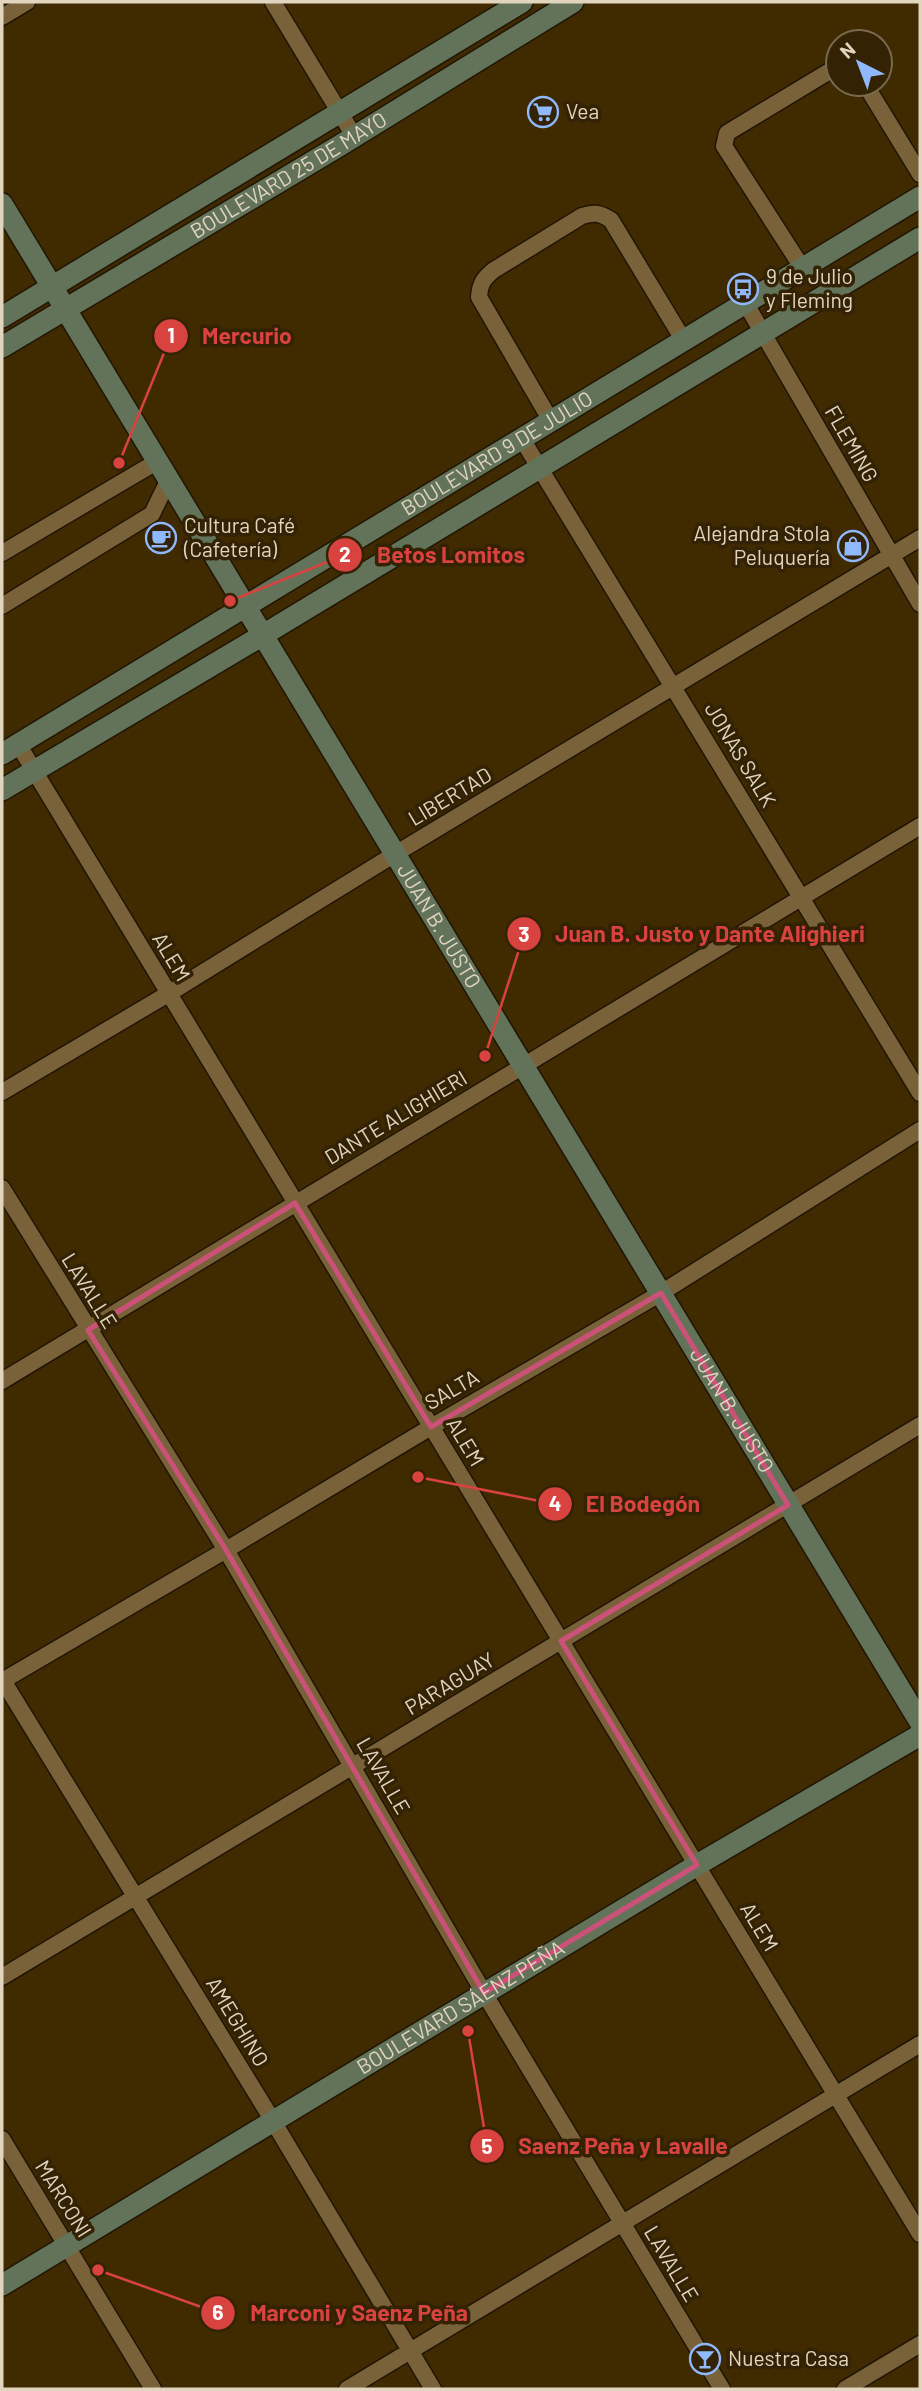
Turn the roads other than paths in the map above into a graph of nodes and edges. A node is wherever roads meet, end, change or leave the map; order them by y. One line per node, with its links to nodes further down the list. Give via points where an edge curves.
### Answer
1 (27, 2): 5 (street)
2 (273, 2): 8 (street)
3 (522, 2): 8 (main road, BOULEVARD 25 DE MAYO)
4 (568, 3): 9 (main road, BOULEVARD 25 DE MAYO)
5 (2, 17)
6 (824, 74): 16 (street, via 727,133 724,146)
7 (874, 98): 10 (street)
8 (339, 114): 9 (street); 12 (main road, BOULEVARD 25 DE MAYO)
9 (354, 136): 14 (main road, BOULEVARD 25 DE MAYO)
10 (920, 174)
11 (920, 197): 16 (main road, BOULEVARD 9 DE JULIO)
12 (193, 201): 14 (street, BOULEVARD 25 DE MAYO); 17 (main road, BOULEVARD 25 DE MAYO)
13 (2, 204): 17 (main road, JUAN B. JUSTO)
14 (206, 224): 19 (main road, BOULEVARD 25 DE MAYO)
15 (920, 238): 21 (main road, BOULEVARD 9 DE JULIO)
16 (803, 269): 18 (main road, BOULEVARD 9 DE JULIO)
17 (52, 286): 19 (main road, JUAN B. JUSTO); 20 (main road, BOULEVARD 25 DE MAYO)
18 (746, 304): 21 (street, FLEMING); 22 (main road, BOULEVARD 9 DE JULIO)
19 (66, 310): 23 (main road, BOULEVARD 25 DE MAYO); 27 (main road, JUAN B. JUSTO)
20 (2, 317)
21 (763, 332): 26 (main road, BOULEVARD 9 DE JULIO); 30 (street, FLEMING)
22 (684, 341): 24 (main road, BOULEVARD 9 DE JULIO); 24 (street, via 611,219 594,212 582,216 494,270 482,280 479,297)
23 (2, 347)
24 (551, 421): 25 (main road, BOULEVARD 9 DE JULIO)
25 (522, 439): 26 (street, JONAS SALK); 32 (main road, BOULEVARD 9 DE JULIO)
26 (540, 467): 34 (main road, BOULEVARD 9 DE JULIO); 35 (street, JONAS SALK)
27 (164, 470): 29 (street); 32 (main road, JUAN B. JUSTO); 33 (street, via 152,514)
28 (920, 538): 30 (street, LIBERTAD)
29 (2, 553)
30 (892, 556): 31 (street, FLEMING); 35 (street, LIBERTAD)
31 (920, 604)
32 (244, 605): 34 (main road, JUAN B. JUSTO); 36 (main road, BOULEVARD 9 DE JULIO)
33 (2, 606)
34 (263, 635): 37 (main road, BOULEVARD 9 DE JULIO); 40 (main road, JUAN B. JUSTO)
35 (674, 688): 40 (street, LIBERTAD); 41 (street, JONAS SALK)
36 (10, 749): 37 (street, ALEM)
37 (33, 771): 38 (main road, BOULEVARD 9 DE JULIO); 42 (street, ALEM)
38 (2, 790)
39 (920, 826): 41 (street, DANTE ALIGHIERI)
40 (395, 854): 42 (street, LIBERTAD); 43 (main road, JUAN B. JUSTO)
41 (802, 897): 43 (street, DANTE ALIGHIERI); 45 (street, JONAS SALK)
42 (169, 994): 44 (street, LIBERTAD); 48 (street, ALEM)
43 (523, 1066): 48 (street, DANTE ALIGHIERI); 49 (main road, JUAN B. JUSTO)
44 (2, 1092)
45 (920, 1093)
46 (920, 1130): 49 (street, SALTA)
47 (2, 1188): 50 (street, LAVALLE)
48 (295, 1203): 50 (street, DANTE ALIGHIERI); 53 (street, ALEM)
49 (661, 1293): 53 (street, SALTA); 54 (main road, JUAN B. JUSTO)
50 (88, 1330): 51 (street, DANTE ALIGHIERI); 55 (street, LAVALLE)
51 (2, 1381)
52 (920, 1425): 54 (street, PARAGUAY)
53 (431, 1427): 55 (street, SALTA); 56 (street, ALEM)
54 (788, 1504): 56 (street, PARAGUAY); 58 (main road, JUAN B. JUSTO)
55 (226, 1550): 57 (street, SALTA); 60 (street, LAVALLE)
56 (561, 1641): 60 (street, PARAGUAY); 61 (street, ALEM)
57 (2, 1680): 62 (street, AMEGHINO)
58 (920, 1722)
59 (920, 1735): 61 (main road, BOULEVARD SÁENZ PEÑA)
60 (354, 1767): 62 (street, PARAGUAY); 64 (street, LAVALLE)
61 (697, 1865): 64 (main road, BOULEVARD SÁENZ PEÑA); 66 (street, ALEM)
62 (136, 1896): 63 (street, PARAGUAY); 67 (street, AMEGHINO)
63 (2, 1977)
64 (484, 1993): 67 (main road, BOULEVARD SÁENZ PEÑA); 69 (street, LAVALLE)
65 (920, 2044): 66 (street)
66 (836, 2095): 69 (street); 70 (street, ALEM)
67 (273, 2121): 71 (main road, BOULEVARD SÁENZ PEÑA); 74 (street, AMEGHINO)
68 (2, 2139): 71 (street, MARCONI)
69 (621, 2224): 74 (street); 78 (street, LAVALLE)
70 (920, 2234)
71 (68, 2246): 72 (main road, BOULEVARD SÁENZ PEÑA); 75 (street, MARCONI)
72 (2, 2285)
73 (920, 2344): 79 (street)
74 (410, 2351): 76 (street); 77 (street, AMEGHINO)
75 (153, 2389)
76 (347, 2389)
77 (433, 2389)
78 (722, 2389)
79 (845, 2389)

